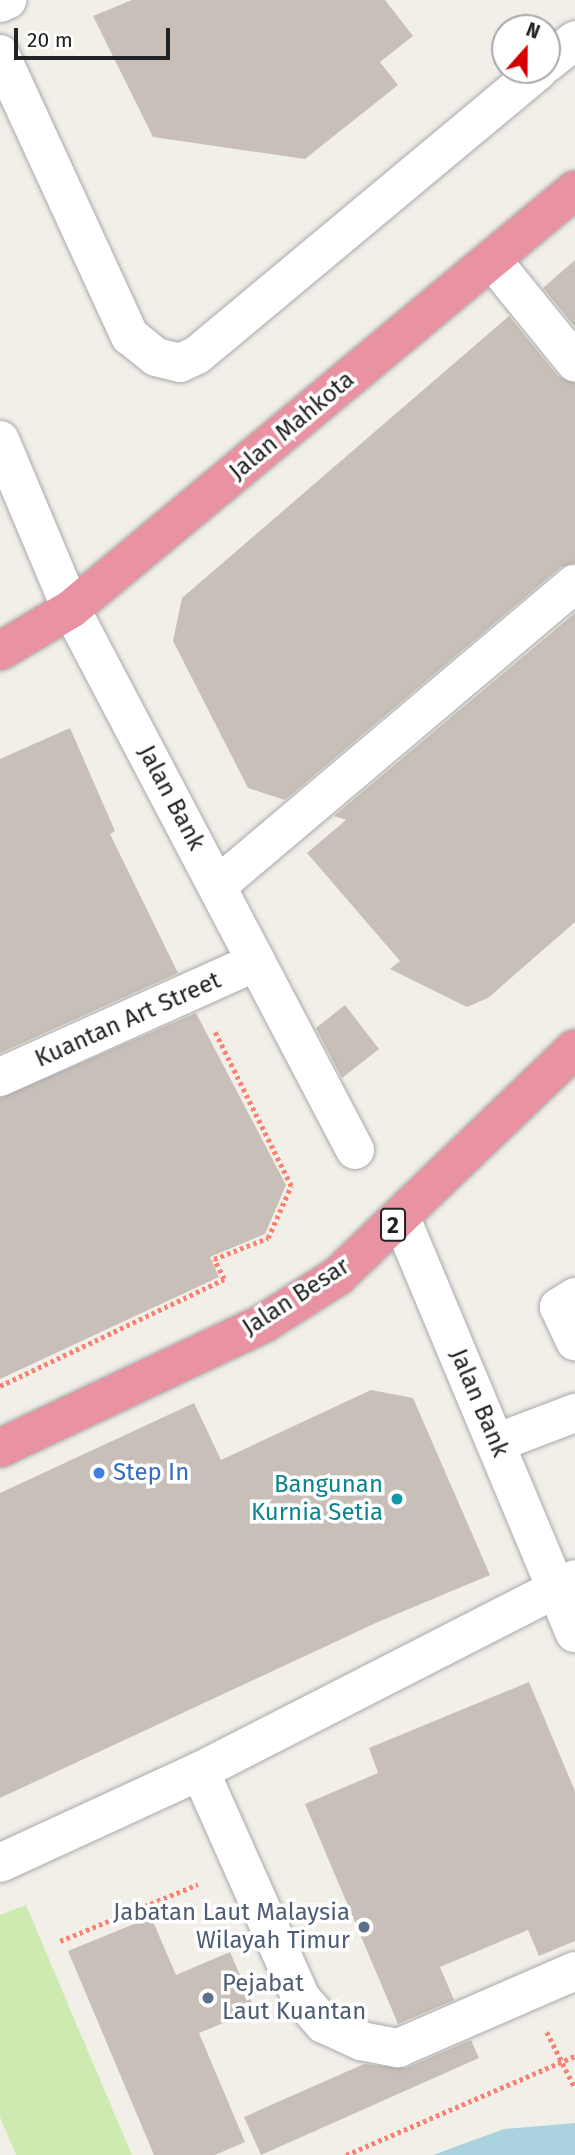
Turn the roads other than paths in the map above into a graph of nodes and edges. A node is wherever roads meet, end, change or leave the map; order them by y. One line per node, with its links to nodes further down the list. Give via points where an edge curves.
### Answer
1 (6, 0): 2 (street)
2 (0, 4)
3 (575, 40): 4 (street)
4 (561, 52)
5 (0, 54): 6 (street, via 130,336 156,357 180,363 197,355)
6 (522, 84)
7 (575, 190): 8 (highway, Jalan Mahkota)
8 (492, 260): 9 (street); 12 (highway, Jalan Mahkota)
9 (575, 362)
10 (0, 440): 12 (street, Jalan Bank)
11 (575, 584): 14 (street)
12 (71, 608): 13 (highway, Jalan Mahkota); 14 (street, Jalan Bank)
13 (0, 651)
14 (217, 886): 15 (street, Jalan Bank)
15 (256, 962): 17 (street, Kuantan Art Street); 18 (street, Jalan Bank)
16 (575, 1048): 19 (highway, Jalan Besar / 2)
17 (0, 1077)
18 (355, 1150)
19 (401, 1217): 23 (street, Jalan Bank); 24 (highway, Jalan Besar / 2, via 338,1276 264,1323)
20 (575, 1297): 21 (street, via 559,1307)
21 (575, 1342)
22 (575, 1413): 23 (street)
23 (496, 1443): 25 (street, Jalan Bank)
24 (0, 1448)
25 (566, 1583): 26 (street, Jalan Bank); 27 (street)
26 (575, 1633)
27 (200, 1771): 28 (street); 29 (street, via 301,1998 324,2024 360,2041 398,2048 529,1995)
28 (0, 1863)
29 (575, 1971)

